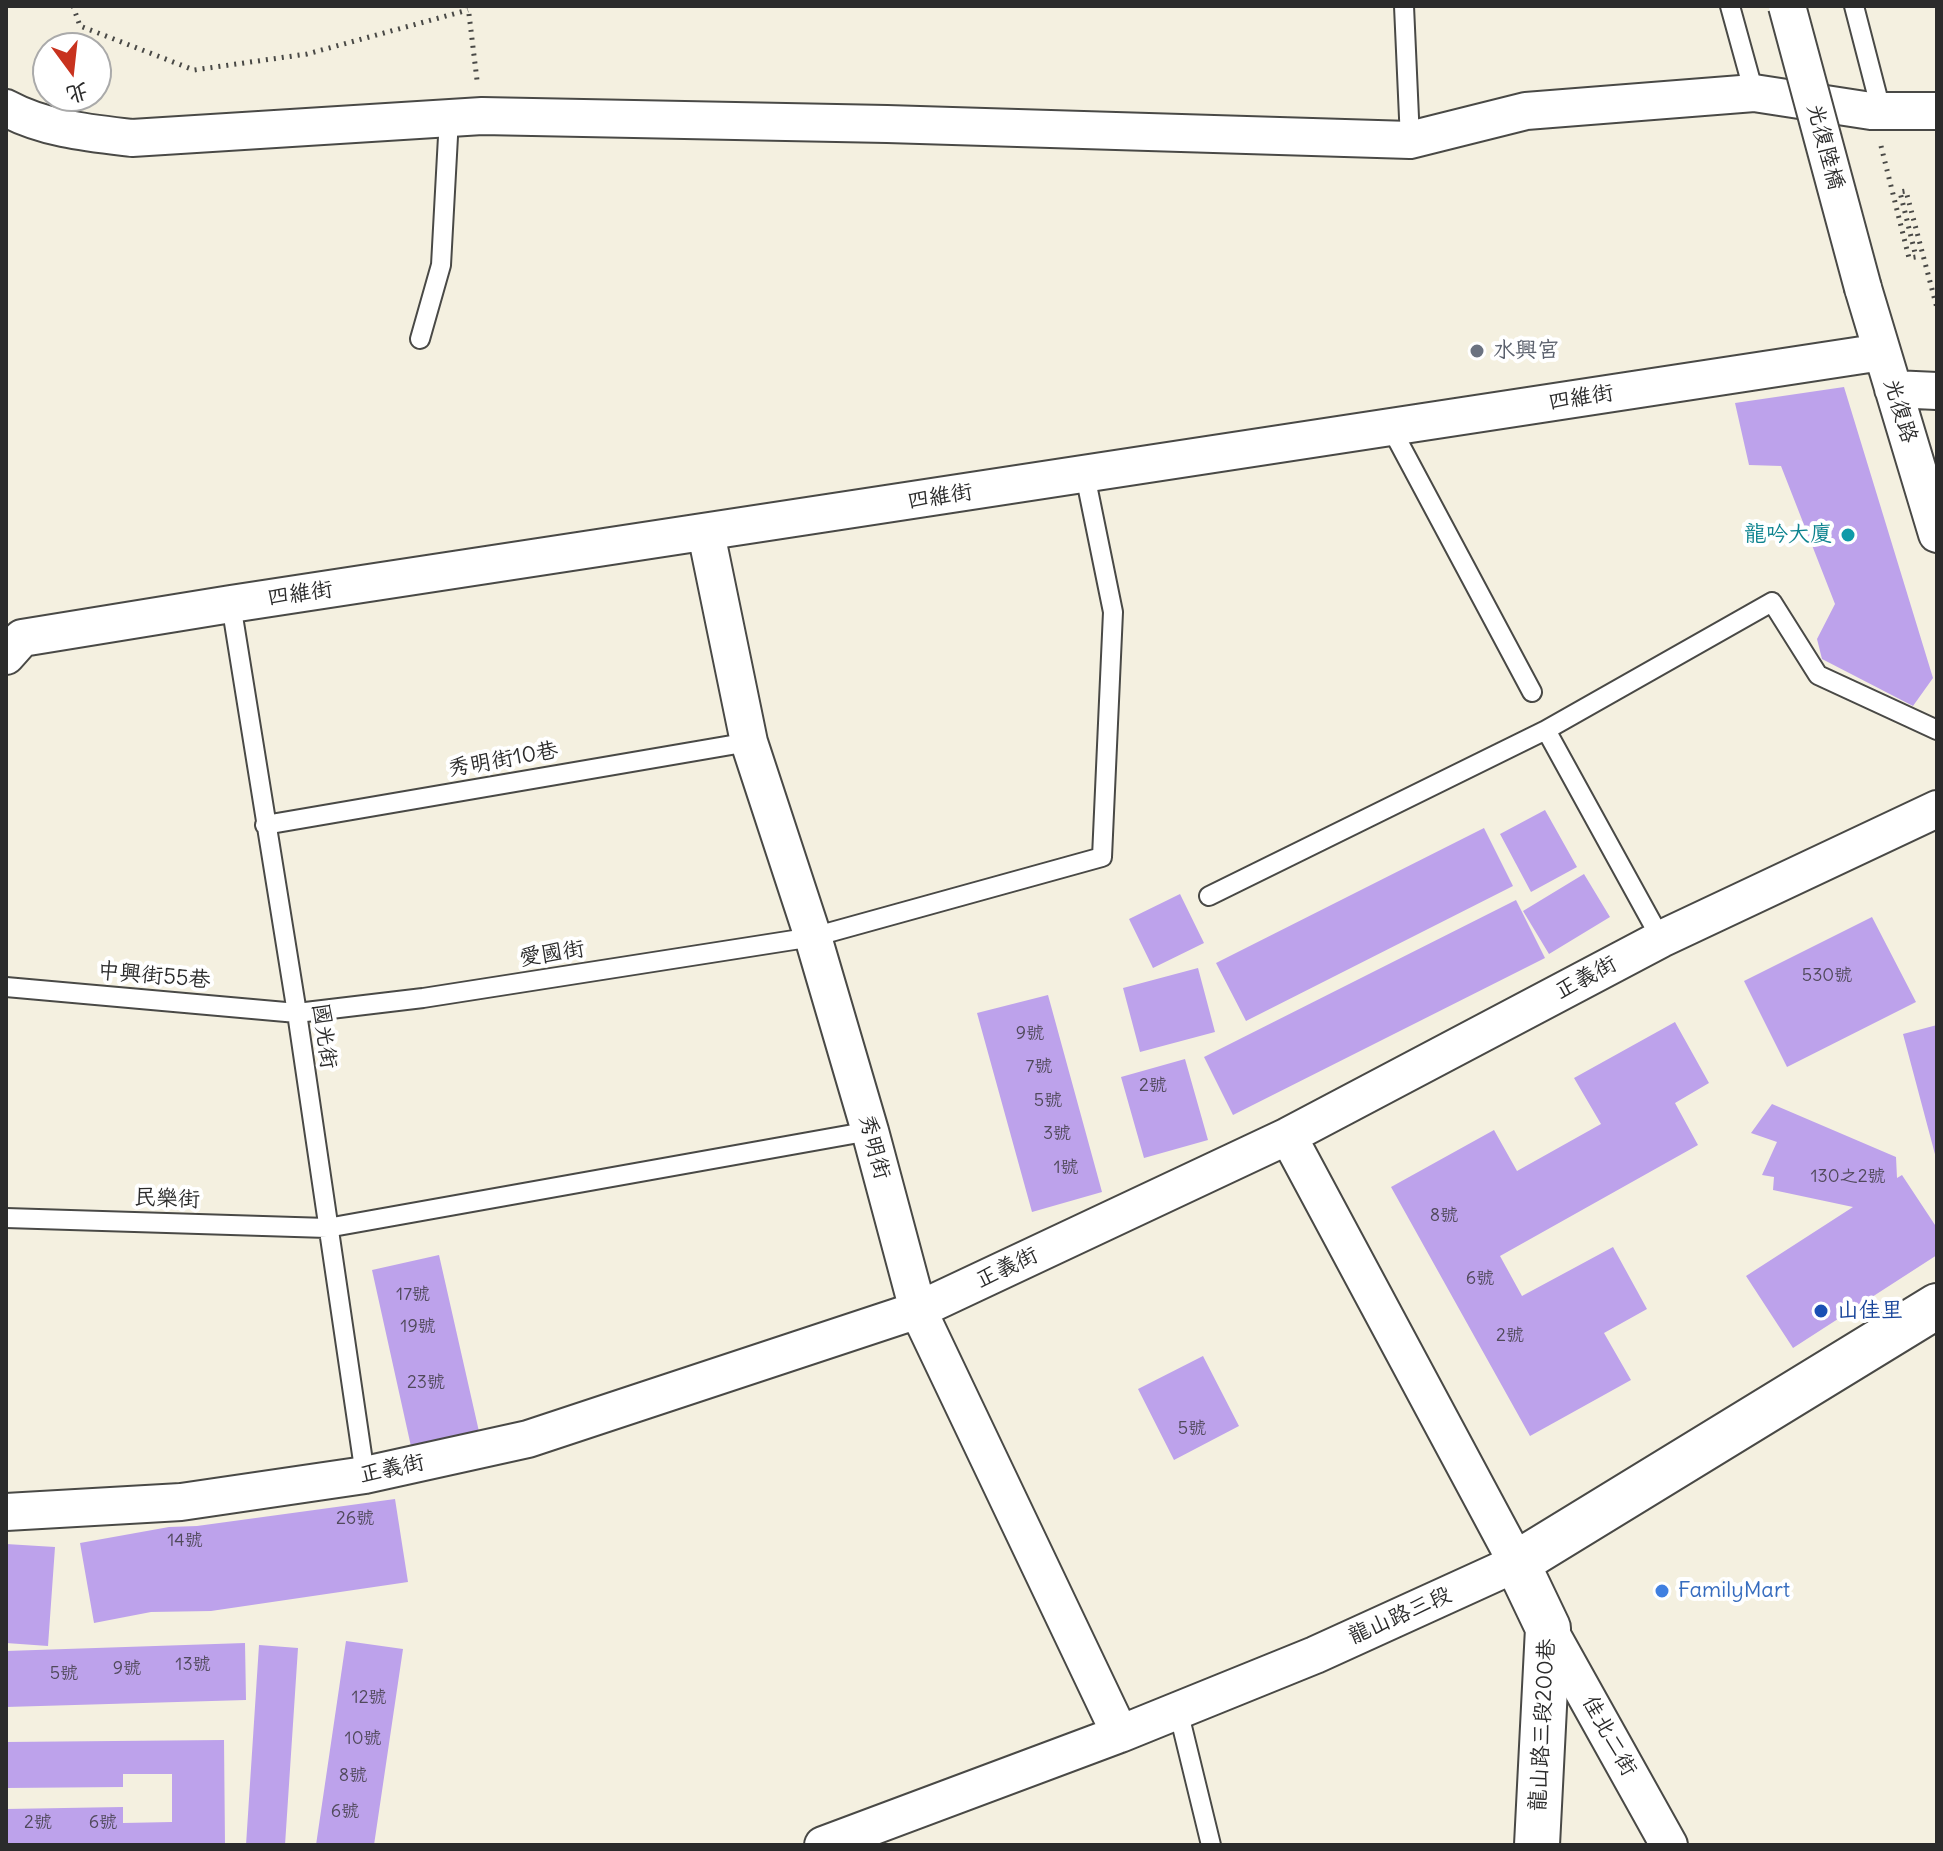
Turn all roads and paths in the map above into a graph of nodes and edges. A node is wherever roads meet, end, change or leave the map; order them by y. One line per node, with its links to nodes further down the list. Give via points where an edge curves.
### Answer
1 (73, 6): 6 (path, via 80,26 194,70 307,54)
2 (1404, 6): 12 (lane)
3 (1730, 6): 7 (lane)
4 (1787, 6): 13 (street, 光復陸橋, bridge)
5 (1854, 6): 9 (lane)
6 (468, 8): 11 (path)
7 (1754, 93): 9 (street); 12 (street, via 1526,111)
8 (6, 108): 11 (street, via 83,133 132,138)
9 (1876, 110): 10 (street); 14 (path, via 1909,258 1916,257 1900,192 1906,191)
10 (1937, 111)
11 (466, 117): 12 (street); 15 (lane, via 441,265)
12 (1410, 140)
13 (1863, 288): 16 (street, 光復路)
14 (1937, 308)
15 (420, 339)
16 (1882, 352): 17 (street, 光復路); 19 (street, 四維街)
17 (1893, 389): 18 (street); 22 (street, 光復路)
18 (1937, 391)
19 (1391, 428): 20 (street, 四維街); 25 (lane)
20 (1085, 475): 21 (street, 四維街); 32 (lane, 愛國街, via 1113,612 1102,857)
21 (706, 533): 23 (street, 四維街); 28 (street, 秀明街)
22 (1937, 534)
23 (231, 604): 24 (street, 四維街, via 22,638); 30 (lane, 國光街)
24 (6, 656)
25 (1532, 692)
26 (1546, 730): 27 (lane, via 1772,602 1818,675); 31 (lane); 33 (lane)
27 (1937, 730)
28 (749, 742): 30 (lane, 秀明街10巷); 32 (street, 秀明街)
29 (1937, 809): 33 (street, 正義街)
30 (265, 825): 35 (lane, 國光街)
31 (1209, 896)
32 (813, 937): 35 (lane, 愛國街); 36 (street, 秀明街)
33 (1661, 939): 37 (street, 正義街)
34 (6, 987): 35 (lane, 中興街55巷)
35 (297, 1013): 39 (lane, 國光街)
36 (870, 1131): 39 (lane, 民樂街); 41 (street, 秀明街)
37 (1288, 1136): 41 (street, 正義街); 44 (street)
38 (6, 1218): 39 (lane, 民樂街)
39 (327, 1228): 42 (lane, 國光街)
40 (1937, 1306): 44 (street, 龍山路三段)
41 (918, 1310): 42 (street, 正義街, via 528,1439); 47 (street, 秀明街)
42 (365, 1475): 43 (street, 正義街, via 181,1502)
43 (6, 1512)
44 (1517, 1563): 45 (street, 龍山路三段200巷); 46 (street, 龍山路三段, via 1315,1655)
45 (1548, 1628): 50 (street, 龍山路三段200巷); 51 (street, 佳北二街)
46 (1178, 1710): 47 (street, 龍山路三段); 49 (lane)
47 (1120, 1734): 48 (street, 龍山路三段)
48 (823, 1845)
49 (1211, 1845)
50 (1537, 1845)
51 (1669, 1845)

